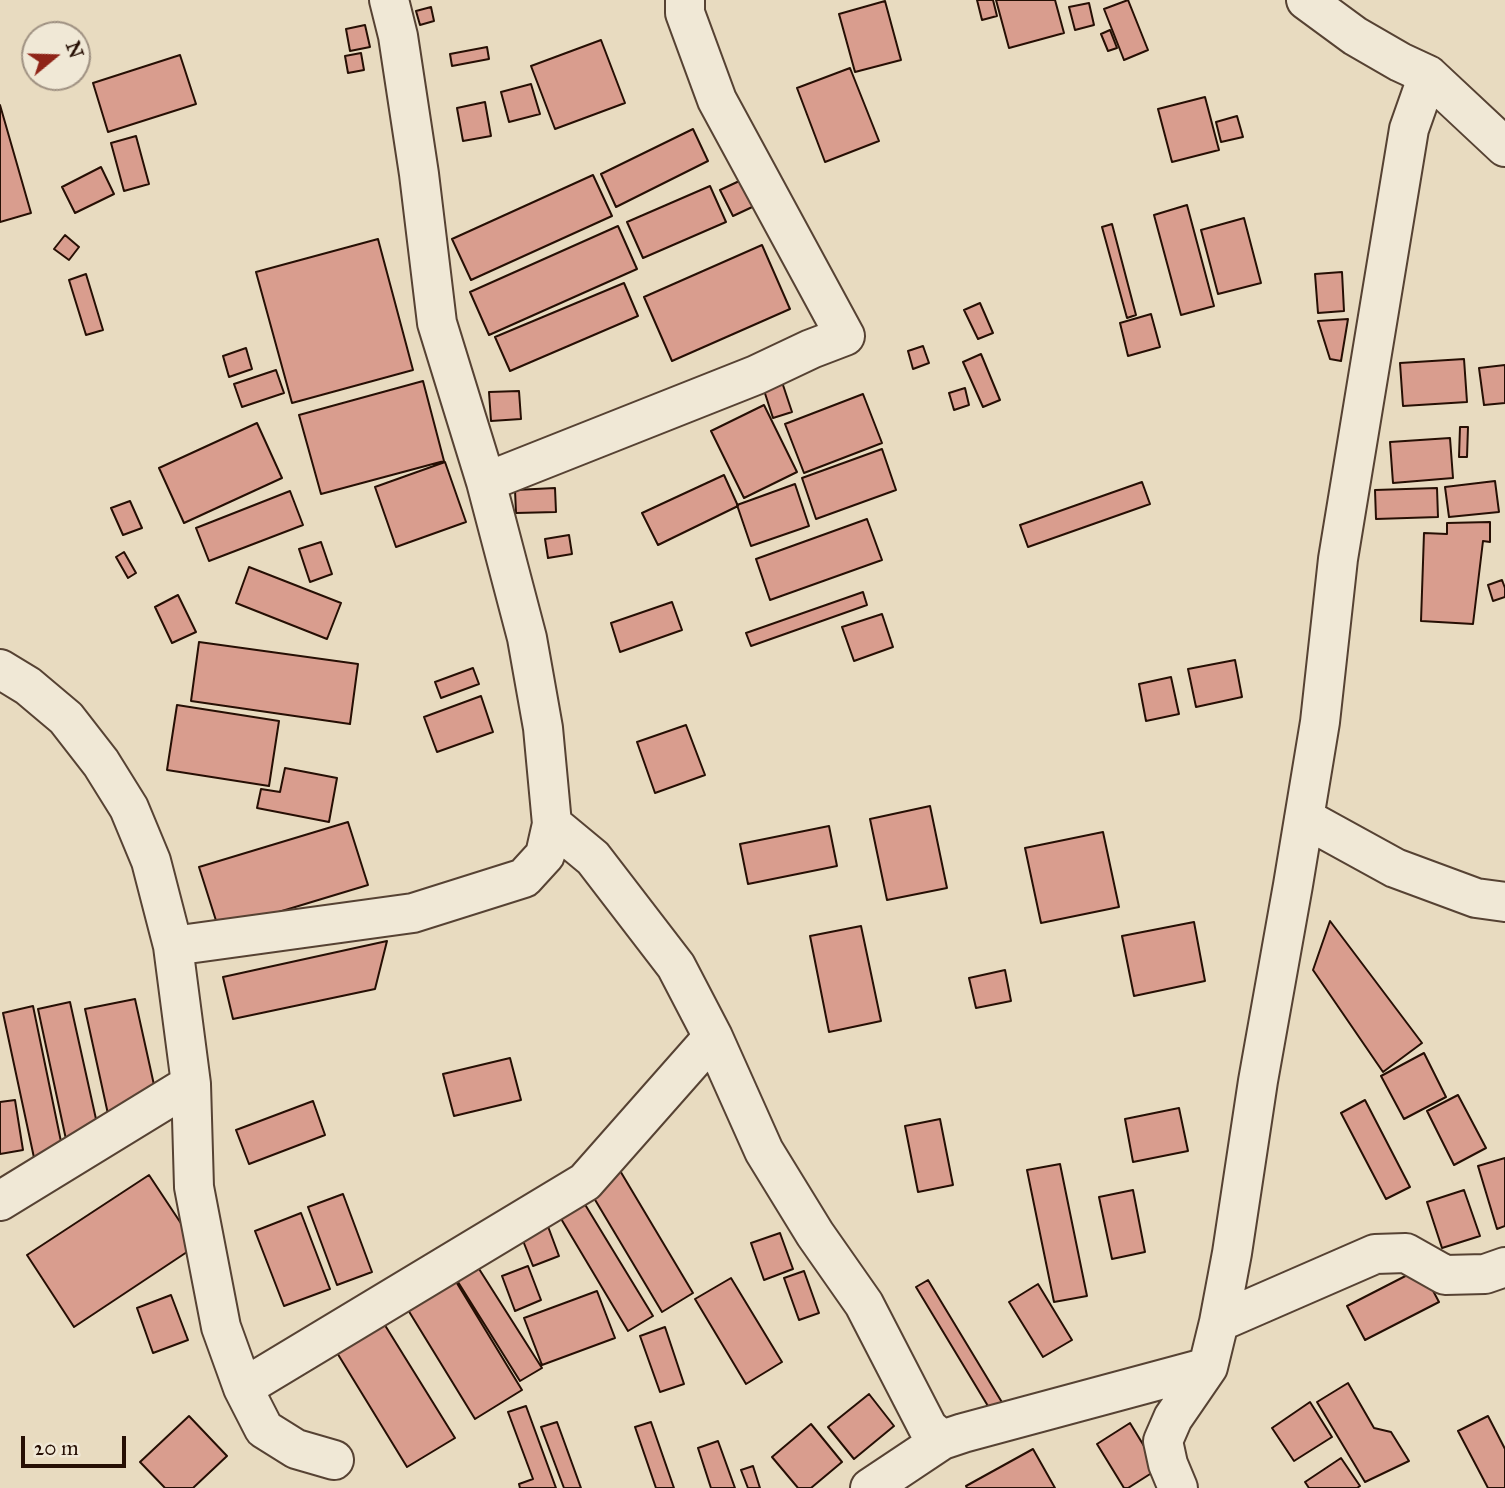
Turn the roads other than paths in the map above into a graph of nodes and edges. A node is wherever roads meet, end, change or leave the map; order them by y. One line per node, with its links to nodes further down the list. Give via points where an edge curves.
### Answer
1 (389, 0): 6 (street, via 419,174 437,323)
2 (685, 0): 6 (street, via 685,13 718,100 845,336)
3 (1306, 0): 4 (street, via 1355,36)
4 (1428, 75): 5 (street); 8 (street, via 1409,129 1338,559)
5 (1505, 147)
6 (486, 482): 9 (street, via 527,638 543,728)
7 (0, 669): 11 (street, via 66,718 101,763 129,808 151,861)
8 (1304, 818): 10 (street, via 1395,868 1476,898); 16 (street)
9 (552, 824): 11 (street, via 545,855 524,878 465,897 413,913); 12 (street, via 593,858 633,909 676,966)
10 (1505, 902)
11 (173, 946): 13 (street)
12 (713, 1037): 18 (street, via 584,1182); 19 (street, via 764,1151 864,1304 928,1428)
13 (191, 1084): 14 (street); 18 (street, via 194,1187 221,1327)
14 (0, 1201)
15 (1505, 1267): 16 (street, via 1485,1274 1445,1275 1406,1253 1375,1254)
16 (1219, 1322): 17 (street)
17 (1208, 1367): 19 (street); 22 (street, via 1163,1441)
18 (243, 1388): 20 (street, via 264,1429 296,1449)
19 (942, 1440): 21 (street)
20 (334, 1460)
21 (870, 1488)
22 (1178, 1488)

